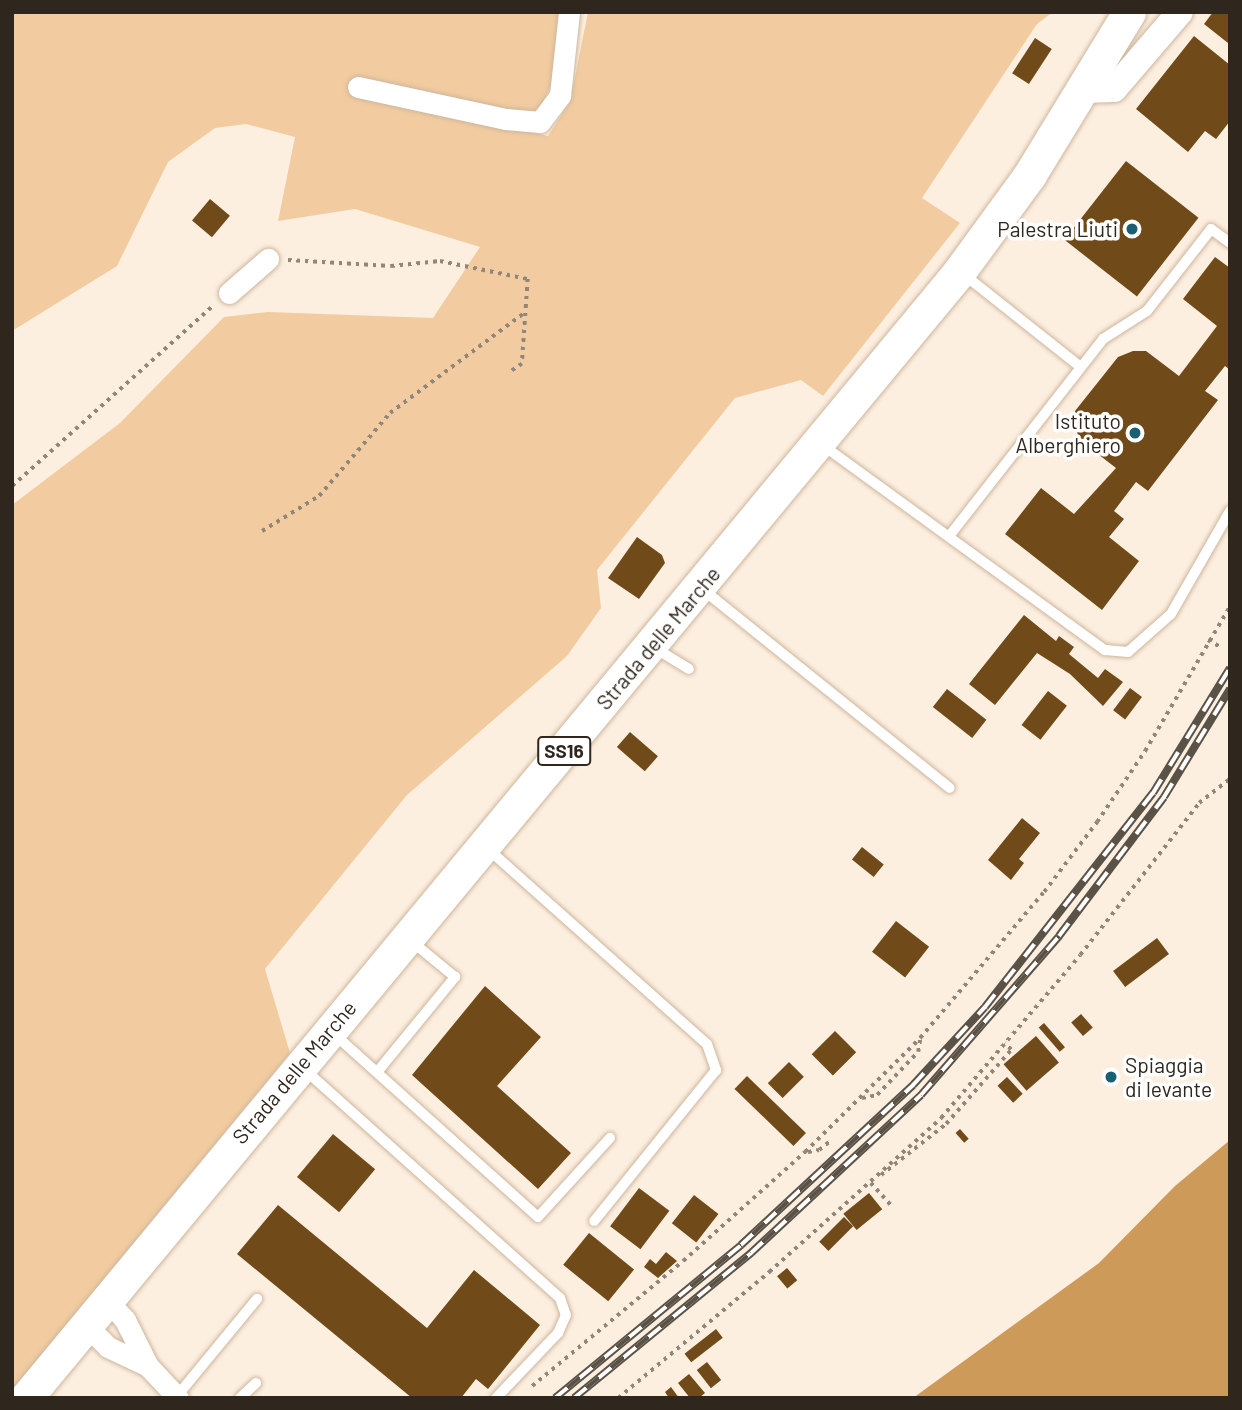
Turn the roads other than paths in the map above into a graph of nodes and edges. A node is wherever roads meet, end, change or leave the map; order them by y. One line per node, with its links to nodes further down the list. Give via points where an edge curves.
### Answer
1 (569, 12): 4 (street, via 560,95 540,122)
2 (1129, 12): 5 (main road, SS16)
3 (1180, 12): 5 (street, via 1114,89)
4 (358, 88)
5 (1082, 90): 8 (main road, Strada delle Marche / SS16, via 1010,205)
6 (1230, 243): 10 (lane, via 1210,229 1147,311 1103,339)
7 (268, 259): 9 (street)
8 (959, 272): 10 (lane); 11 (main road, Strada delle Marche / SS16)
9 (229, 293)
10 (1078, 365): 13 (lane, via 1058,400)
11 (819, 443): 13 (lane); 14 (main road, Strada delle Marche / SS16)
12 (1230, 511): 13 (lane, via 1171,614 1128,652 1105,650)
13 (950, 535)
14 (700, 587): 15 (main road, Strada delle Marche / SS16); 17 (lane)
15 (650, 645): 16 (lane); 18 (main road, Strada delle Marche / SS16)
16 (690, 669)
17 (950, 788)
18 (486, 847): 19 (main road, Strada delle Marche / SS16); 24 (lane, via 707,1044 716,1070)
19 (406, 937): 20 (main road, Strada delle Marche / SS16); 22 (lane, via 455,977)
20 (329, 1030): 21 (main road, Strada delle Marche / SS16); 22 (lane)
21 (300, 1066): 26 (main road, Strada delle Marche / SS16); 33 (lane, via 560,1298 566,1315 558,1333)
22 (377, 1070): 23 (lane, via 538,1217)
23 (610, 1138)
24 (594, 1221)
25 (257, 1299): 30 (lane)
26 (107, 1300): 27 (main road, Strada delle Marche / SS16); 28 (street, via 125,1320)
27 (86, 1325): 28 (street, via 108,1346); 31 (main road, Strada delle Marche / SS16)
28 (148, 1366): 30 (street)
29 (256, 1382): 32 (lane)
30 (178, 1397)
31 (26, 1398)
32 (240, 1398)
33 (496, 1398)

